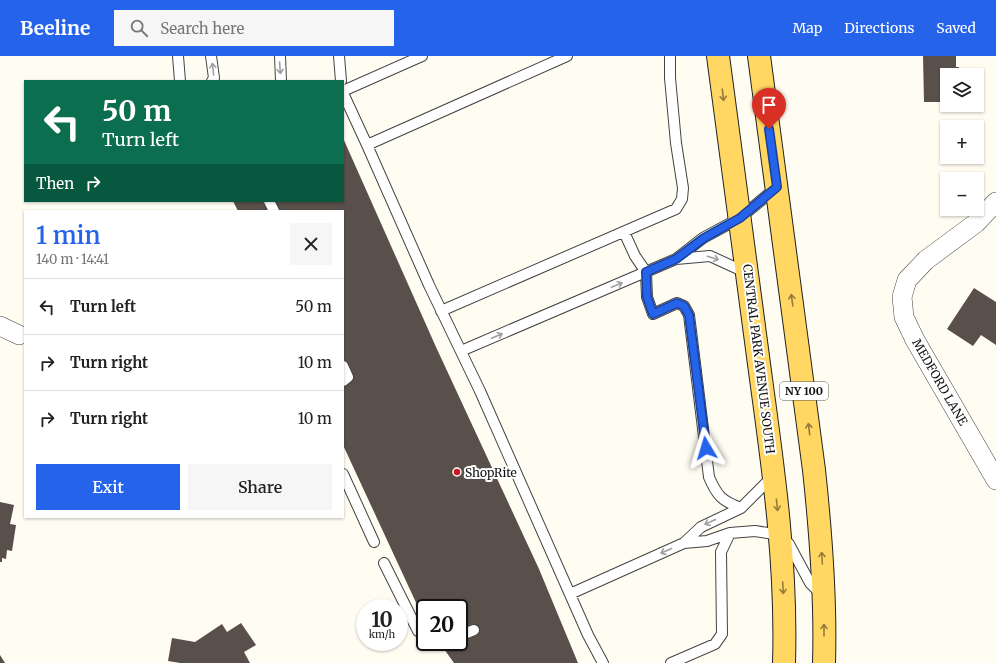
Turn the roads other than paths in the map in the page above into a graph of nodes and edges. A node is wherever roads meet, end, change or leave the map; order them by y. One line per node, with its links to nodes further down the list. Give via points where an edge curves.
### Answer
1 (178, 56): 10 (lane)
2 (212, 56): 11 (lane, one-way to 2)
3 (280, 56): 12 (lane, one-way to 12)
4 (339, 56): 13 (lane)
5 (422, 56): 14 (lane)
6 (567, 56): 16 (lane)
7 (670, 56): 20 (lane, via 682,199 676,209)
8 (718, 56): 19 (main road, CENTRAL PARK AVENUE SOUTH / NY 100, one-way to 19)
9 (759, 56): 17 (main road, NY 100)
10 (180, 80)
11 (213, 80)
12 (281, 80)
13 (341, 80)
14 (344, 92)
15 (344, 94): 16 (lane)
16 (368, 145): 24 (lane)
17 (777, 187): 19 (lane); 38 (main road, NY 100, one-way to 17, via 814,470)
18 (996, 202): 30 (street, MEDFORD LANE, via 976,223 926,260 907,280 902,297 904,317 915,340)
19 (740, 218): 21 (lane, via 704,238); 23 (main road, CENTRAL PARK AVENUE SOUTH / NY 100)
20 (624, 232): 22 (lane); 24 (lane)
21 (676, 259): 22 (lane); 23 (lane, one-way to 23, via 710,256)
22 (646, 272): 27 (lane, one-way to 22); 31 (lane, via 647,297 653,314 677,303 684,306 689,315 709,477 715,491 721,497 728,503)
23 (747, 273): 28 (main road, CENTRAL PARK AVENUE SOUTH / NY 100)
24 (441, 311): 27 (lane)
25 (0, 326): 26 (street)
26 (19, 335)
27 (461, 351): 37 (lane)
28 (774, 475): 31 (lane); 33 (main road, CENTRAL PARK AVENUE SOUTH / NY 100, one-way to 33)
29 (344, 476): 34 (lane)
30 (996, 480)
31 (742, 508): 35 (lane, one-way to 35, via 701,527)
32 (730, 533): 33 (lane, via 755,531); 35 (lane, via 707,541); 43 (lane, via 721,552 722,634 715,644)
33 (780, 535): 38 (lane, via 789,544 810,583); 44 (main road, CENTRAL PARK AVENUE SOUTH / NY 100, one-way to 44, via 784,598)
34 (374, 542)
35 (684, 544): 37 (lane, one-way to 37)
36 (384, 563): 39 (lane)
37 (570, 594): 42 (lane)
38 (824, 597): 45 (main road, NY 100, one-way to 38)
39 (416, 627)
40 (474, 630): 41 (lane)
41 (468, 632)
42 (602, 663)
43 (671, 663)
44 (784, 663)
45 (824, 663)

